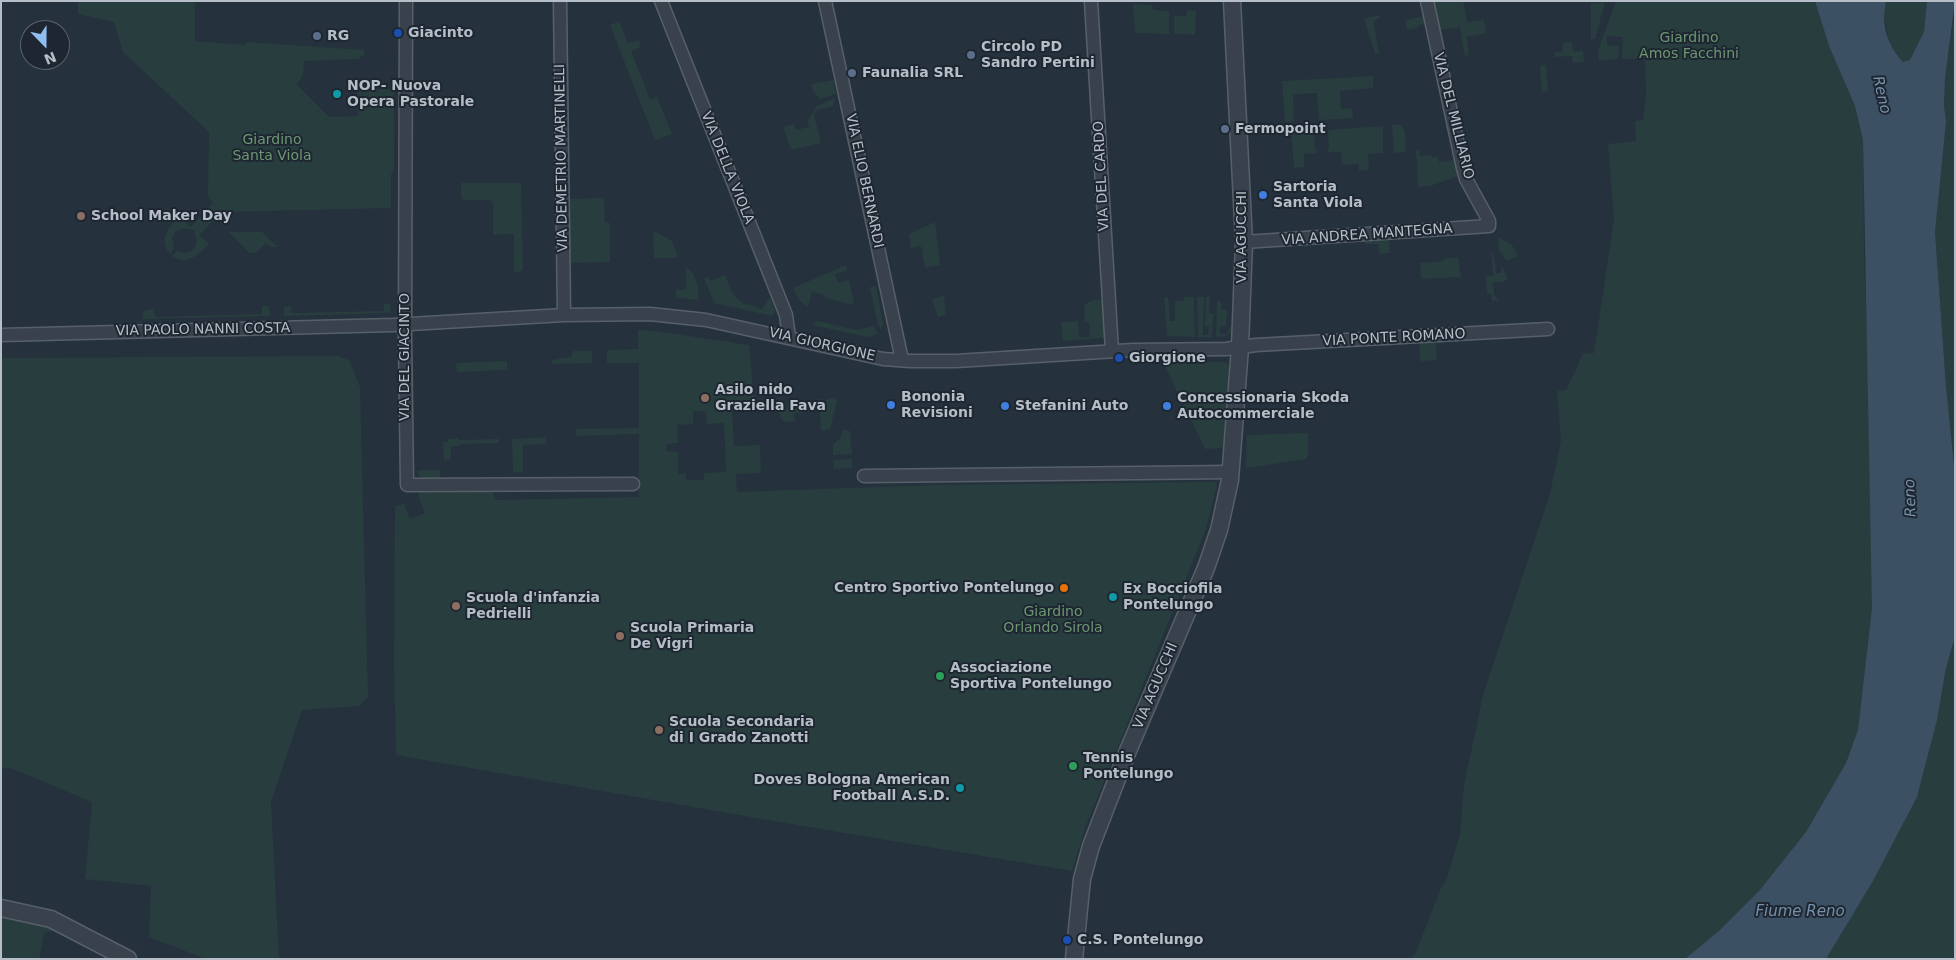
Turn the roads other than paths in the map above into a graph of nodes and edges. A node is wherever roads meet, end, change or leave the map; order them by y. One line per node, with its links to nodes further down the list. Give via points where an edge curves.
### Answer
1 (406, 1): 11 (street, VIA DEL GIACINTO)
2 (560, 1): 10 (street, VIA DEMETRIO MARTINELLI)
3 (661, 1): 14 (street, VIA DELLA VIOLA, via 786,315)
4 (826, 1): 17 (street, VIA ELIO BERNARDI)
5 (1091, 1): 16 (street, VIA DEL CARDO)
6 (1232, 1): 9 (street, VIA AGUCCHI)
7 (1427, 1): 8 (street, VIA DEL MILLIARIO, via 1465,174)
8 (1489, 226): 9 (street, VIA ANDREA MANTEGNA)
9 (1244, 242): 15 (street, VIA AGUCCHI)
10 (564, 315): 11 (street, VIA GIORGIONE); 14 (street, VIA GIORGIONE, via 664,314)
11 (405, 324): 13 (street, VIA PAOLO NANNI COSTA); 20 (street, VIA DEL GIACINTO, via 407,485)
12 (1548, 329): 15 (street, VIA PONTE ROMANO)
13 (1, 335)
14 (789, 337): 17 (street, VIA GIORGIONE)
15 (1240, 347): 16 (street, VIA GIORGIONE); 18 (street, VIA AGUCCHI)
16 (1112, 351): 17 (street, VIA GIORGIONE, via 956,361)
17 (902, 360)
18 (1231, 472): 19 (street); 23 (street, VIA AGUCCHI, via 1219,530 1206,568 1091,846 1082,879)
19 (864, 476)
20 (633, 484)
21 (1, 908): 22 (street, via 51,919)
22 (128, 959)
23 (1074, 959)

